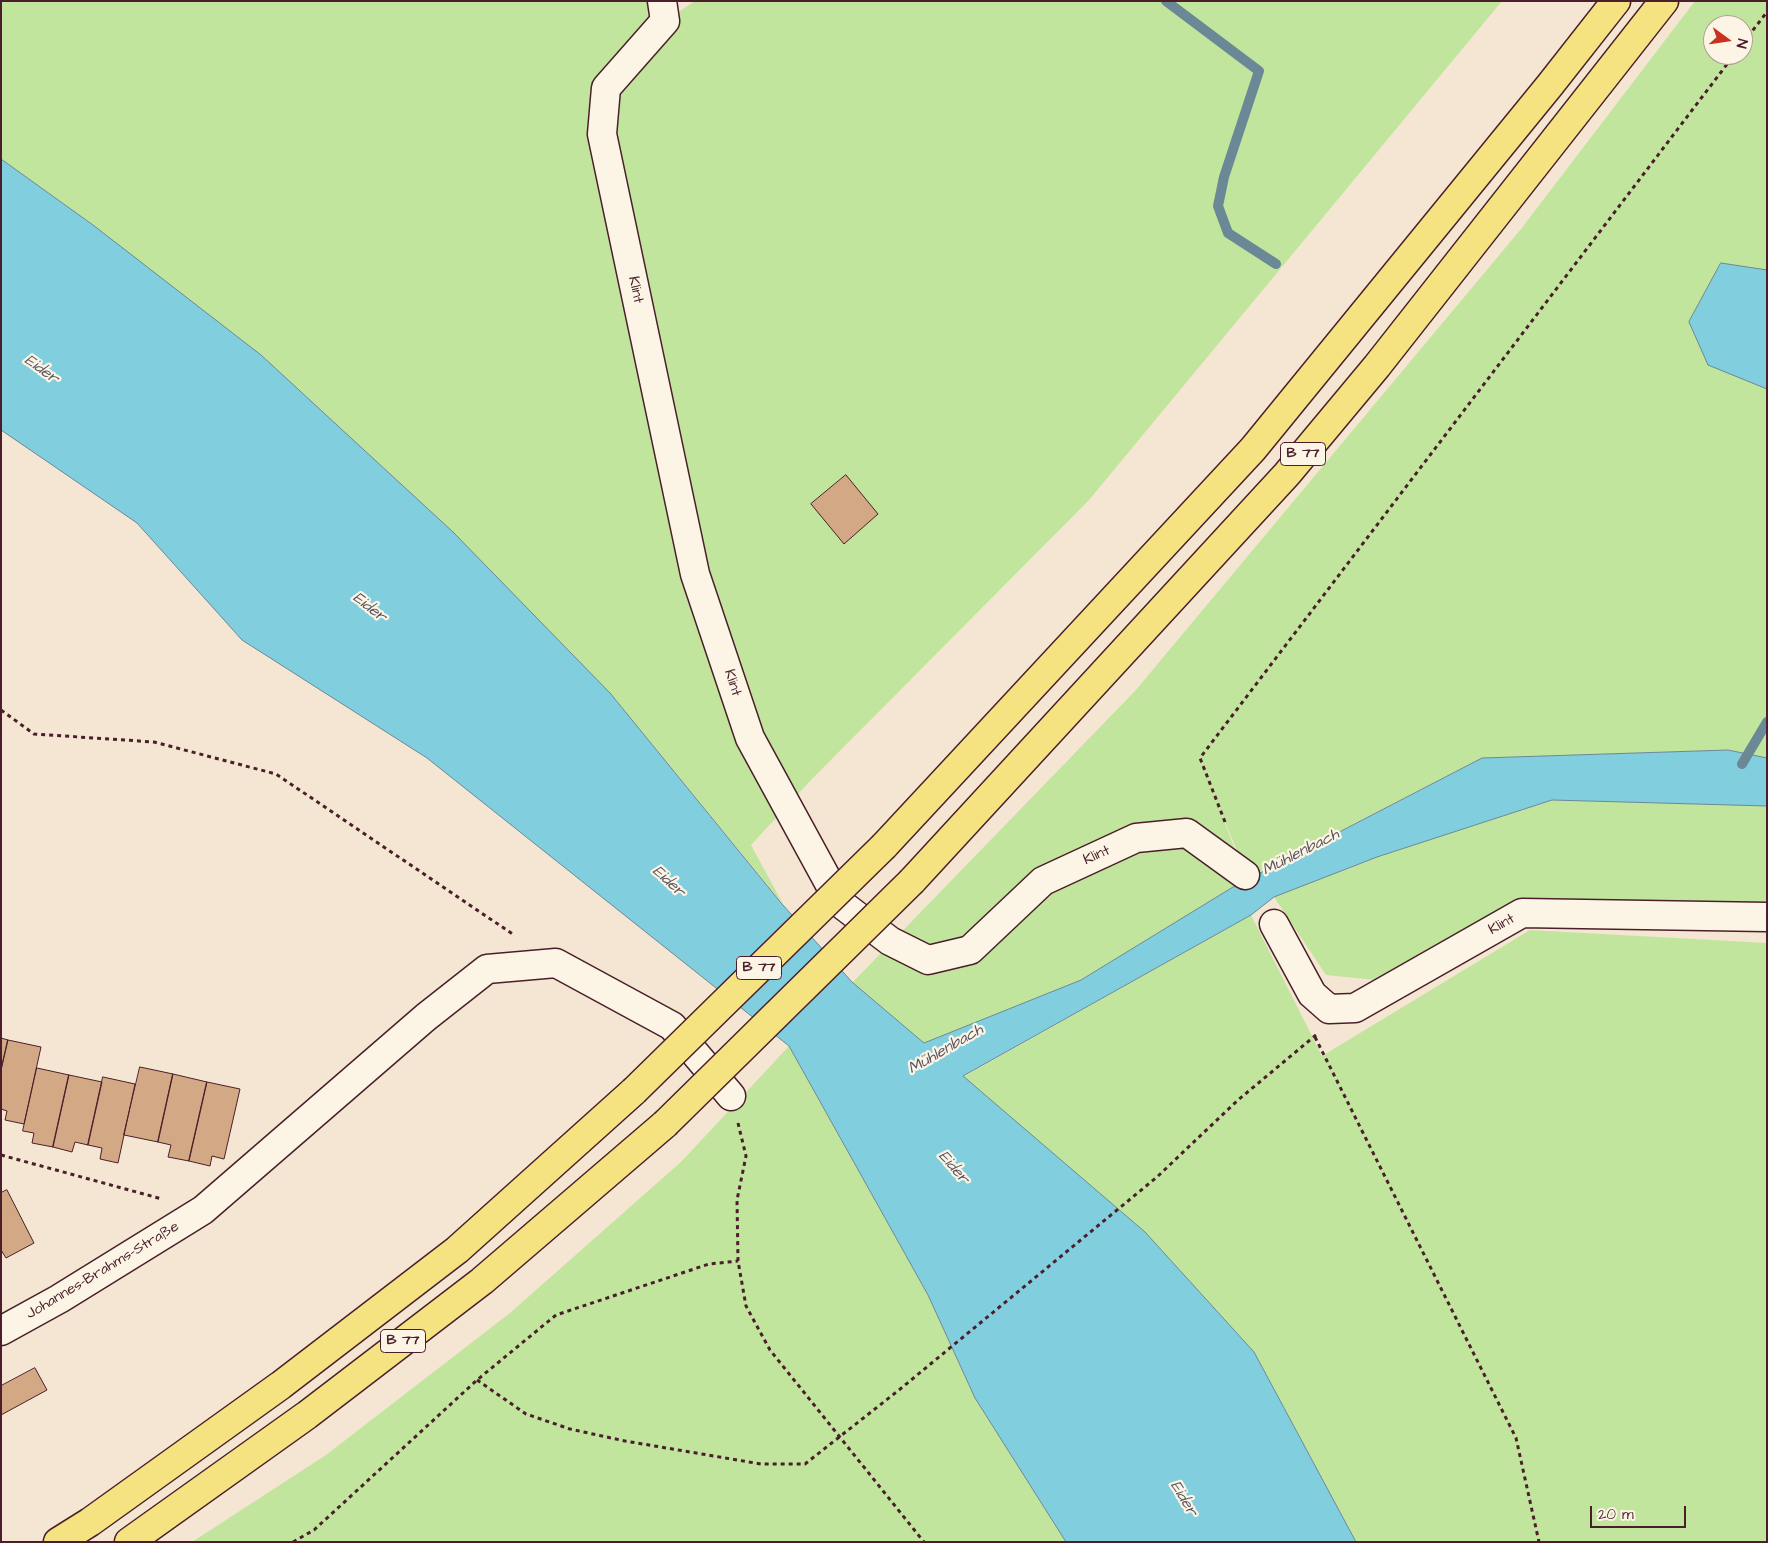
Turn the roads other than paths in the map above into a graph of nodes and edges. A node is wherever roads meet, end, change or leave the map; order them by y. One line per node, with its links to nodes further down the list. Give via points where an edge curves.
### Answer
1 (662, 1): 4 (street, Klint, via 665,21 606,88 602,134 695,574 750,738 840,903 890,941 928,960 970,950 1043,880 1136,838 1187,833)
2 (1616, 1): 9 (highway, B 77, bridge, via 1253,450 884,846 634,1091 457,1250 273,1390)
3 (1664, 1): 10 (highway, B 77, bridge, via 1378,366 1287,474 912,881 665,1124 482,1281 307,1415)
4 (1245, 875)
5 (1767, 917): 6 (street, Klint, via 1522,913 1355,1008 1329,1009 1312,994)
6 (1274, 924)
7 (731, 1096): 8 (street, Johannes-Brahms-Straße, via 672,1026 556,963 487,969 426,1016 204,1210)
8 (1, 1332)
9 (58, 1542)
10 (129, 1542)

